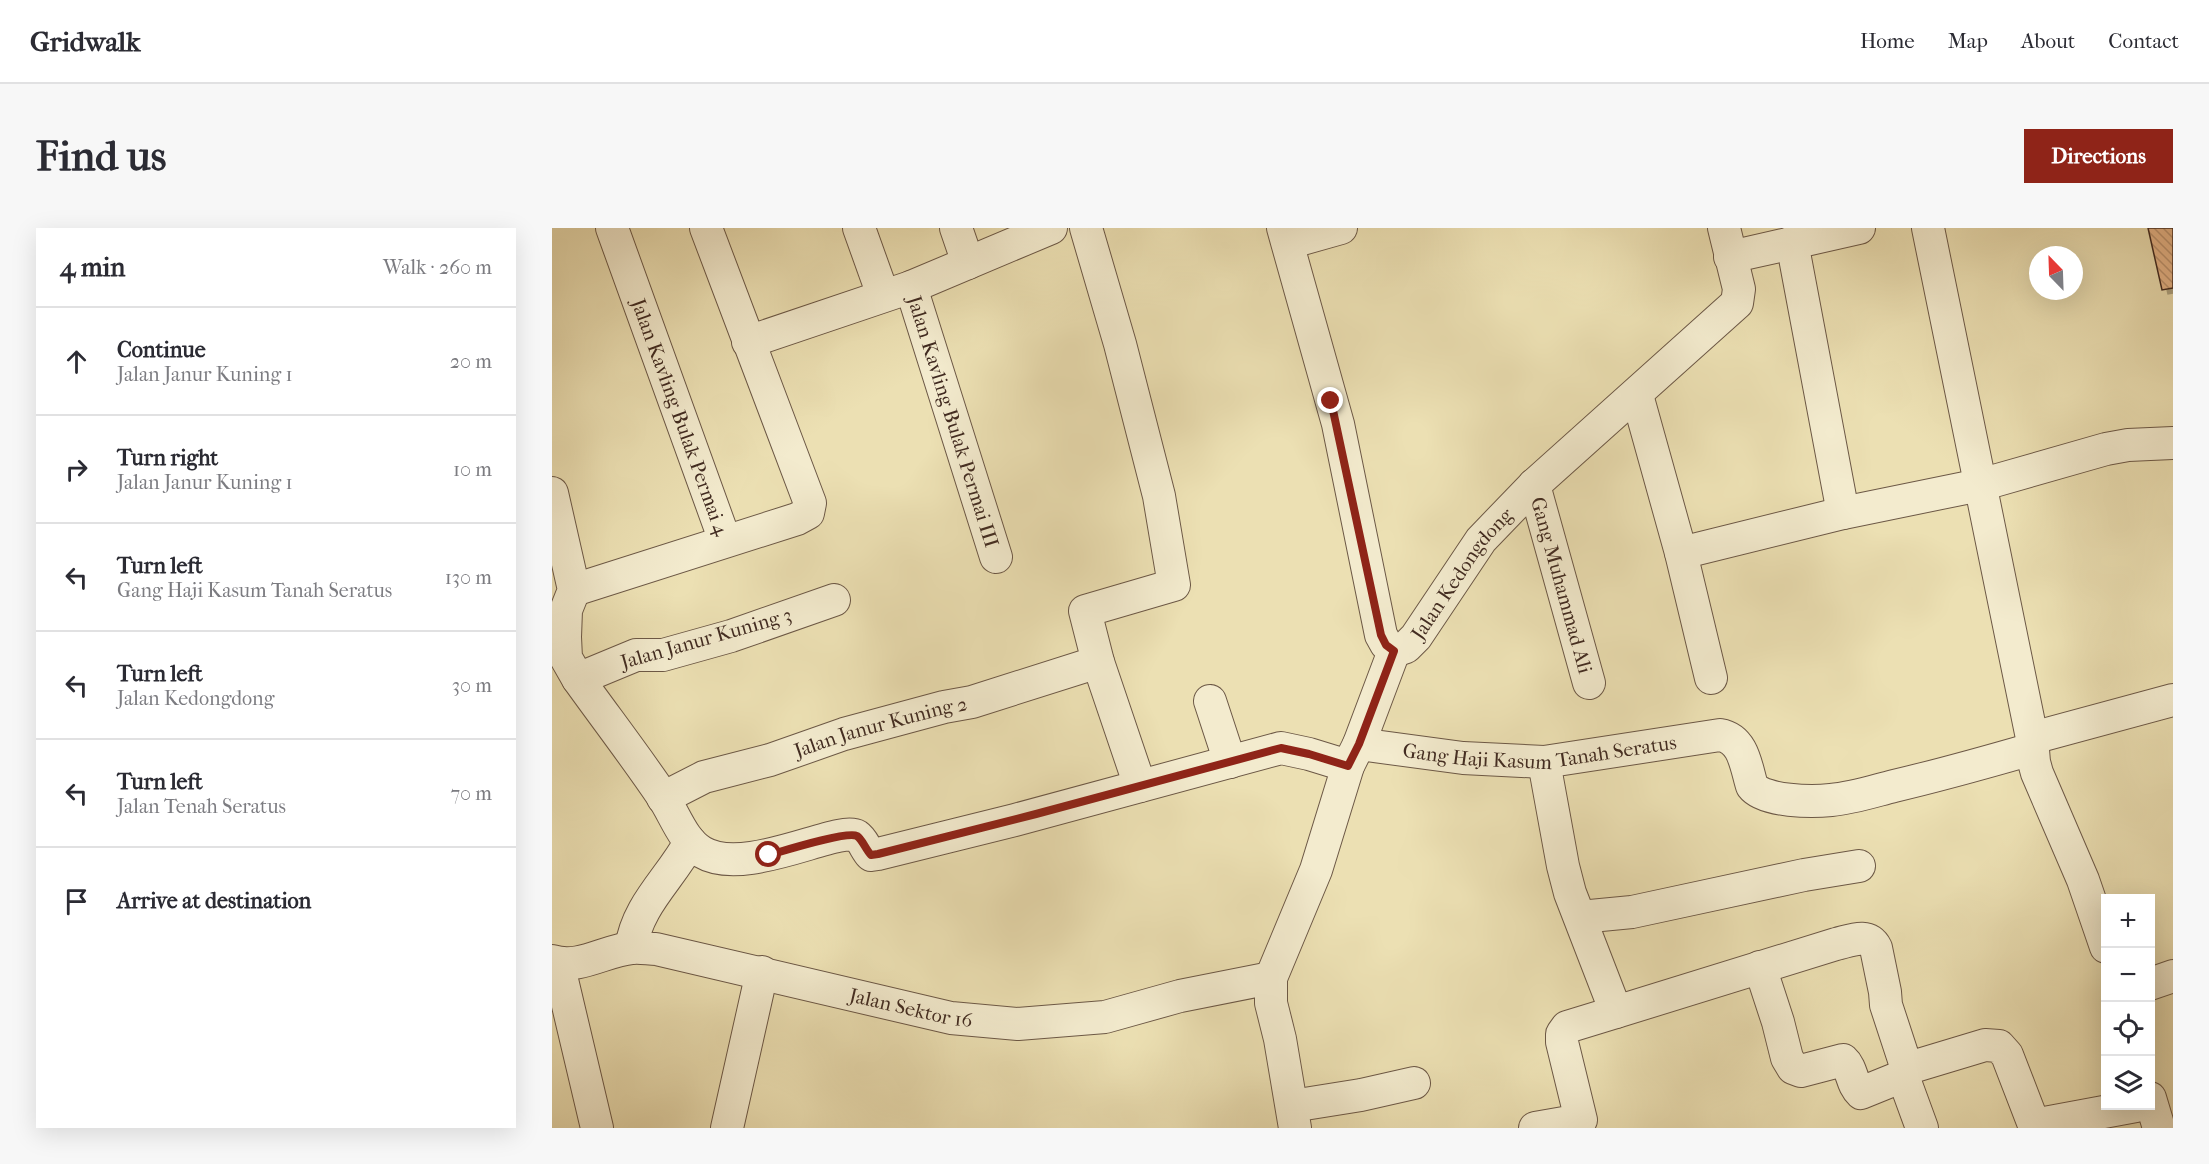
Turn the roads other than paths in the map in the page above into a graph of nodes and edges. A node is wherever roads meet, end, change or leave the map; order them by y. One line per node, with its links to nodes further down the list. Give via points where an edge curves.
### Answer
1 (612, 228): 22 (street, Jalan Kavling Bulak Permai 4)
2 (706, 228): 15 (street, Jalan Kavling Bulak Permai 4)
3 (859, 228): 14 (street, Jalan Kavling Bulak Permai III)
4 (956, 228): 13 (street)
5 (1051, 228): 13 (street)
6 (1086, 228): 29 (street, via 1159,496 1174,585 1085,611)
7 (1341, 228): 10 (street)
8 (1859, 228): 11 (street)
9 (1928, 228): 19 (street)
10 (1286, 235): 28 (street, via 1338,424 1381,635)
11 (1792, 242): 12 (street); 21 (street)
12 (1727, 243): 16 (street, Jalan Kedongdong, via 1739,289 1737,303)
13 (968, 263): 14 (street)
14 (897, 291): 15 (street); 24 (street, Jalan Kavling Bulak Permai III)
15 (748, 342): 22 (street, Jalan Kavling Bulak Permai 4, via 810,503 808,513 797,519)
16 (1637, 394): 18 (street, Jalan Kedongdong); 23 (street)
17 (2173, 443): 19 (street, via 2106,449)
18 (1534, 485): 28 (street, Jalan Kedongdong, via 1480,540 1416,637 1406,647); 32 (street, Gang Muhammad Ali)
19 (1980, 485): 21 (street); 35 (street)
20 (552, 493): 25 (street)
21 (1843, 513): 23 (street)
22 (725, 541): 25 (street)
23 (1681, 553): 30 (street)
24 (996, 557)
25 (574, 590): 27 (street)
26 (834, 600): 31 (street, Jalan Janur Kuning 3, via 663,655 636,655)
27 (559, 638): 31 (street)
28 (1394, 651): 36 (street, Jalan Kedongdong)
29 (1098, 662): 39 (street); 40 (street, Jalan Janur Kuning 2, via 972,702 844,734 770,760 704,777)
30 (1711, 678)
31 (578, 679): 40 (street)
32 (1589, 683)
33 (2173, 700): 35 (street)
34 (1210, 701): 37 (street)
35 (2032, 743): 38 (street, Gang Haji Kasum Tanah Seratus, via 1937,776 1817,800 1772,797 1755,790 1738,745 1720,735); 44 (street, via 2037,773)
36 (1354, 755): 37 (street, Gang Haji Kasum Tanah Seratus, via 1309,754 1281,748); 38 (street, Gang Haji Kasum Tanah Seratus); 50 (street, Jalan Kedongdong, via 1316,870)
37 (1230, 762): 39 (street, Gang Haji Kasum Tanah Seratus)
38 (1544, 762): 43 (street, via 1563,866)
39 (1140, 786): 41 (street, Gang Haji Kasum Tanah Seratus, via 871,855 859,837 851,835 736,861 703,853)
40 (663, 798): 41 (street)
41 (690, 842): 45 (street, via 643,909)
42 (1859, 866): 43 (street, via 1632,912)
43 (1580, 917): 52 (street)
44 (2101, 932)
45 (631, 948): 46 (street, Jalan Sektor 16, via 585,961); 48 (street, Jalan Sektor 16, via 656,949)
46 (555, 962): 58 (street)
47 (1760, 967): 52 (street); 53 (street, via 1793,1068 1801,1071 1844,1060 1861,1093); 53 (street, via 1855,939 1871,941 1876,948)
48 (762, 972): 50 (street, Jalan Sektor 16, via 951,1018 1018,1024 1105,1017 1180,996); 59 (street)
49 (2173, 976): 51 (street)
50 (1271, 978): 56 (street, Jalan Kedongdong, via 1271,1004)
51 (2155, 983)
52 (1616, 1012): 60 (street, via 1567,1027 1562,1034 1581,1120)
53 (1904, 1071): 57 (street, via 1985,1045 1999,1046 2007,1056); 61 (street)
54 (1414, 1083): 56 (street)
55 (2124, 1110): 57 (street)
56 (1293, 1117)
57 (2030, 1126)
58 (597, 1128)
59 (727, 1128)
60 (1535, 1128)
61 (1922, 1128)

